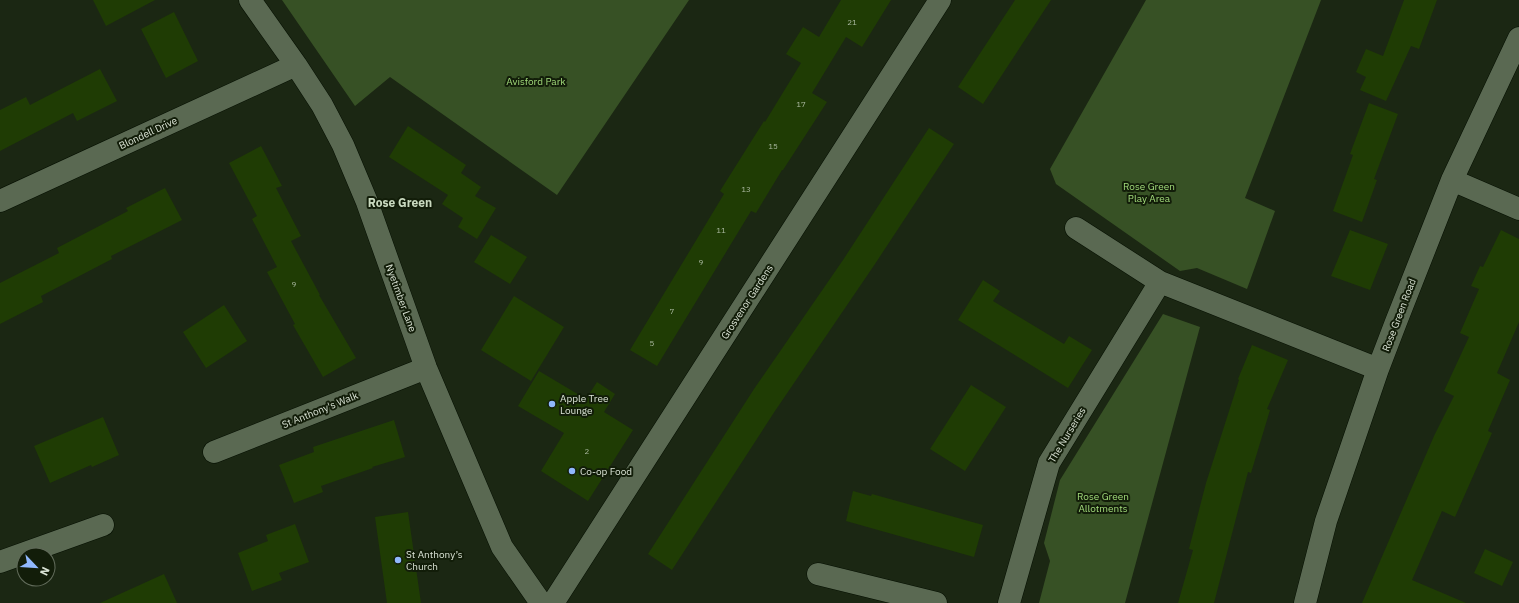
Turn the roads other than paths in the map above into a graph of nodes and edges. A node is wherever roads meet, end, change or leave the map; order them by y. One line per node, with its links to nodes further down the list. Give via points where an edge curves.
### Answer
1 (250, 0): 4 (street, Nyetimber Lane)
2 (940, 0): 17 (street, Grosvenor Gardens)
3 (1519, 38): 5 (street, Rose Green Road)
4 (296, 65): 6 (street, Blondell Drive); 10 (street, Nyetimber Lane, via 322,105 343,145 367,202)
5 (1452, 180): 7 (street); 11 (street, Rose Green Road)
6 (0, 201)
7 (1519, 209)
8 (1076, 228): 9 (street)
9 (1160, 282): 11 (street); 19 (street, The Nurseries, via 1049,463)
10 (426, 368): 12 (street, St Anthony's Walk); 16 (street, Nyetimber Lane, via 502,547)
11 (1378, 369): 20 (street, Rose Green Road, via 1326,521)
12 (214, 452)
13 (103, 525): 14 (street)
14 (0, 562)
15 (818, 574): 18 (street)
16 (541, 603)
17 (553, 603)
18 (936, 603)
19 (1009, 603)
20 (1305, 603)

